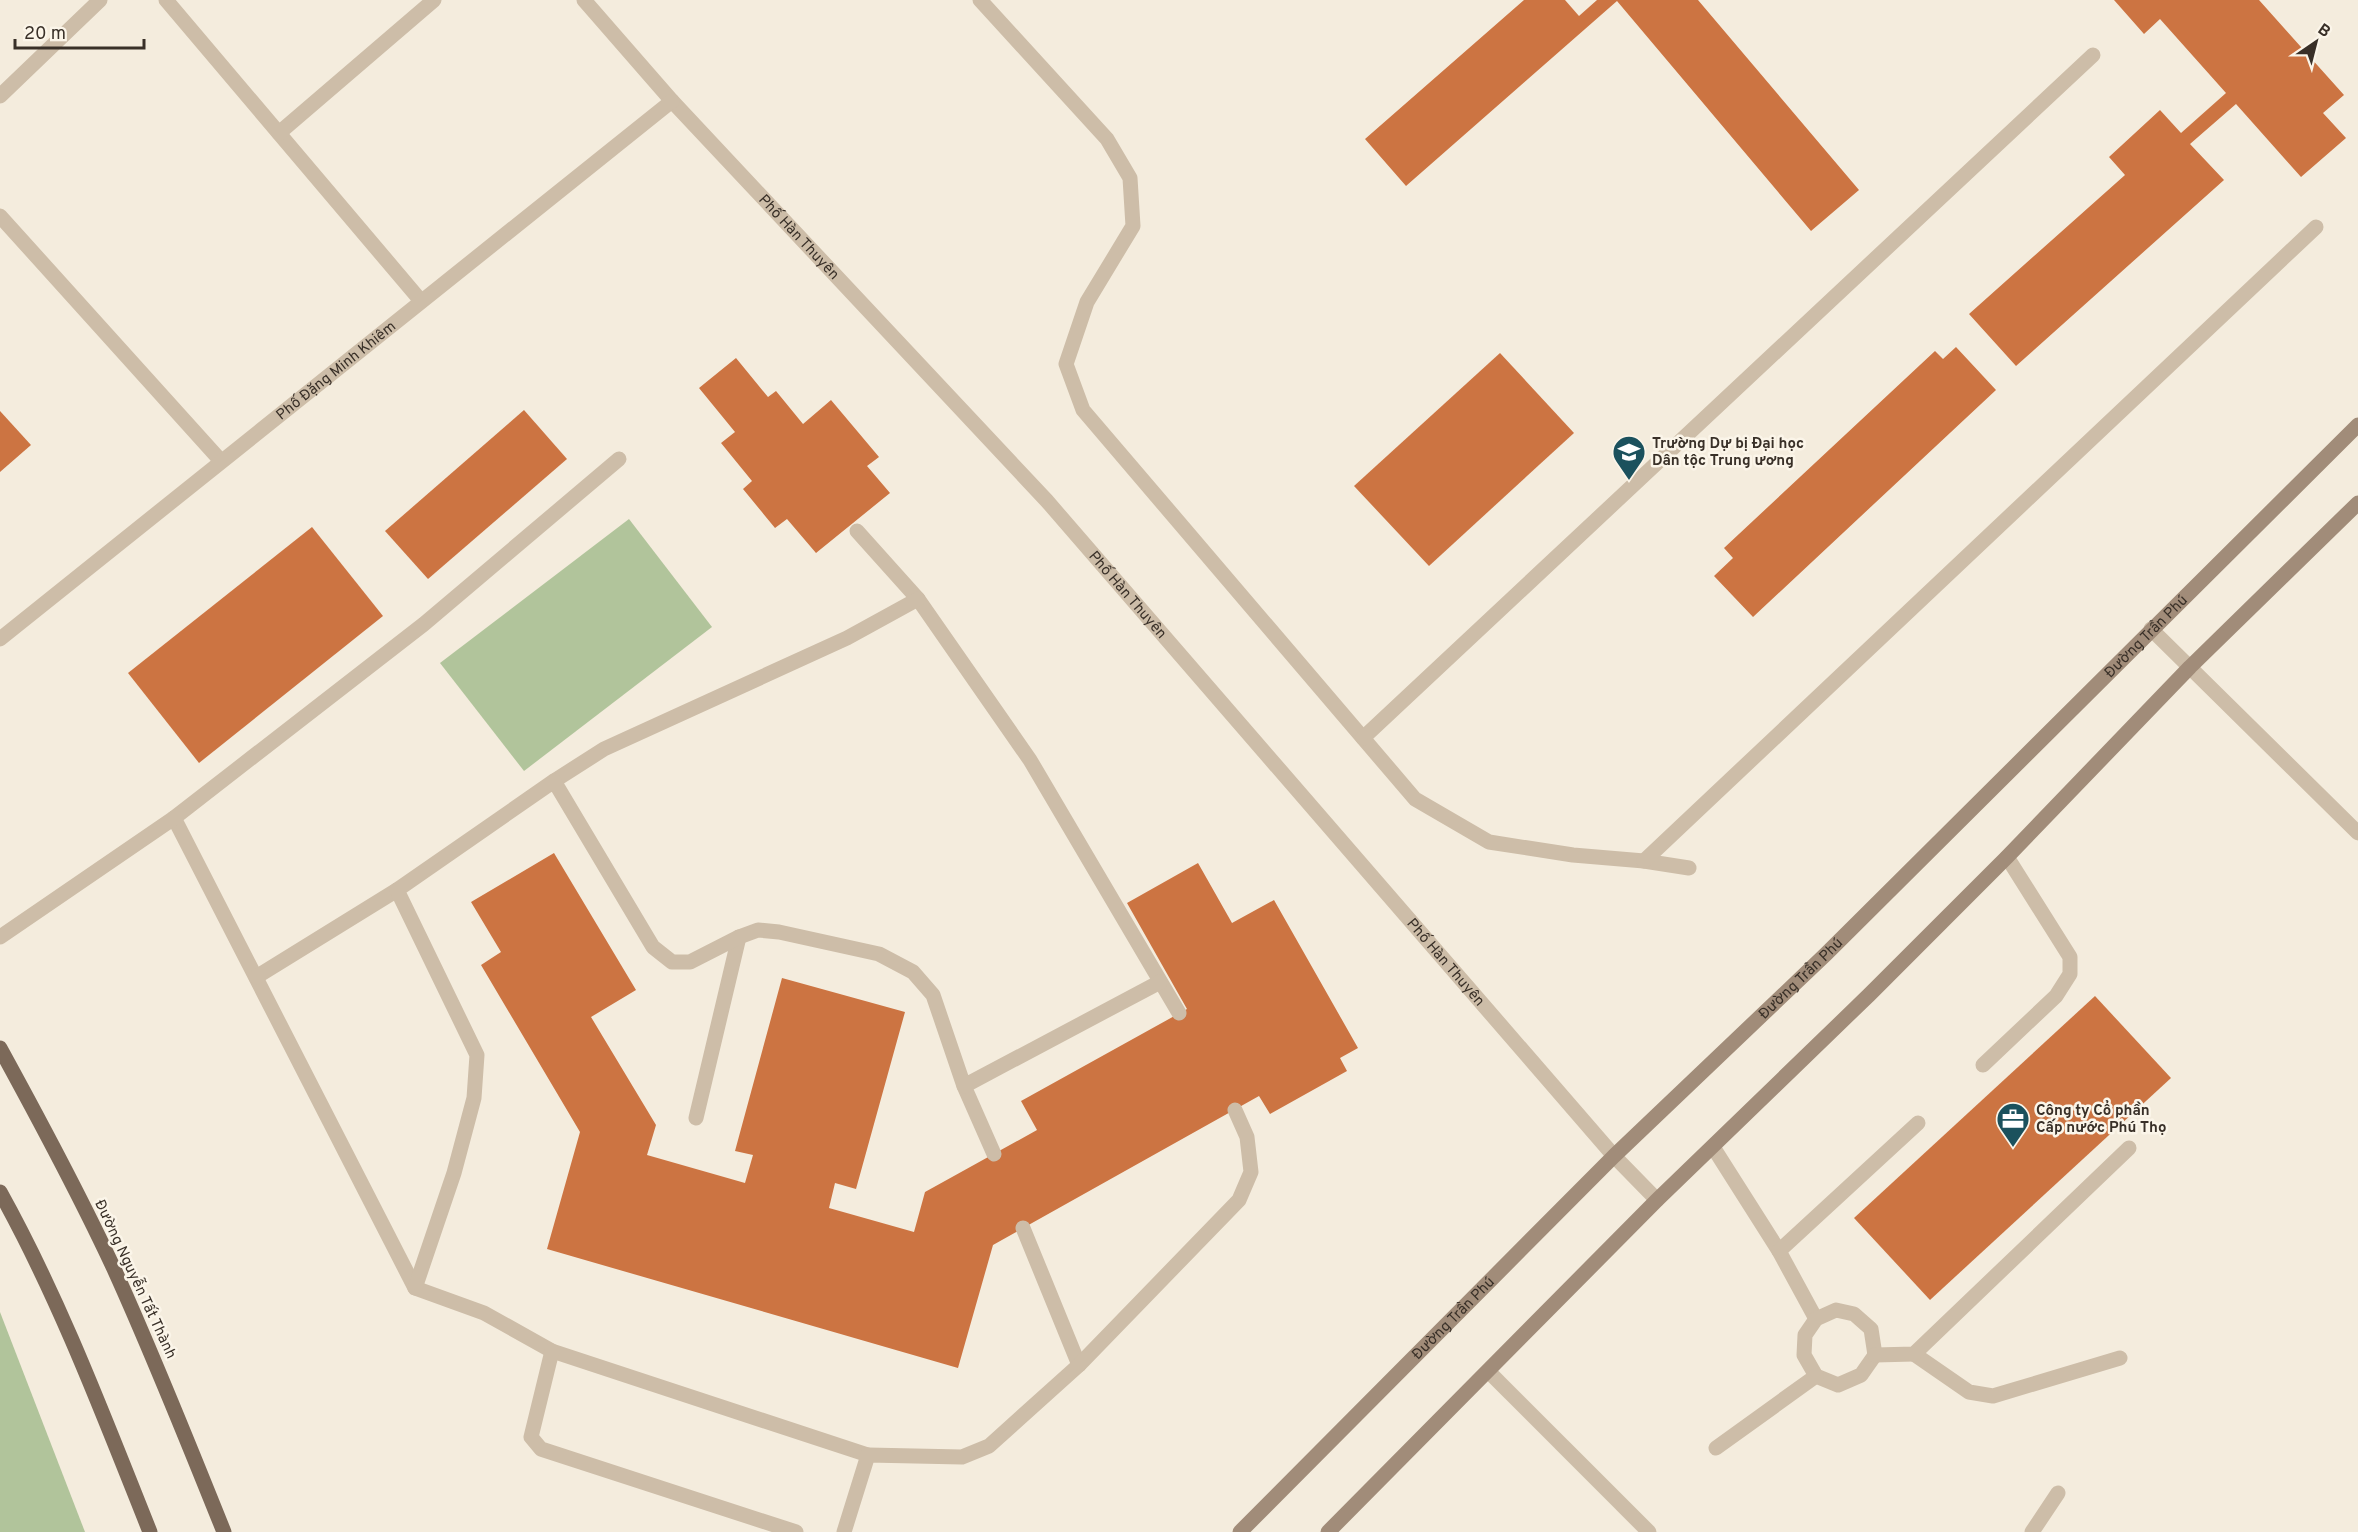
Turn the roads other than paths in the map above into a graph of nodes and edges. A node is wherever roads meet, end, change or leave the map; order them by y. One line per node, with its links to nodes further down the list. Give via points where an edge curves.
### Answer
1 (100, 0): 7 (street)
2 (166, 0): 9 (street)
3 (434, 0): 9 (street)
4 (584, 0): 8 (street, Phố Hàn Thuyên)
5 (980, 0): 22 (street, via 1107,139 1130,178 1133,226 1087,302 1066,364 1083,410)
6 (2093, 55): 22 (street)
7 (0, 96)
8 (672, 100): 12 (street, Phố Đặng Minh Khiêm); 44 (street, Phố Hàn Thuyên, via 1047,501)
9 (279, 133): 12 (street)
10 (0, 216): 15 (street)
11 (2316, 227): 27 (street)
12 (421, 301): 15 (street, Phố Đặng Minh Khiêm)
13 (2358, 425): 19 (main road, Đường Trần Phú)
14 (619, 459): 24 (street, via 424,624)
15 (221, 461): 20 (street, Phố Đặng Minh Khiêm)
16 (2358, 503): 21 (main road)
17 (857, 531): 18 (street)
18 (918, 599): 23 (street, via 847,638 604,749); 33 (street, via 1030,760)
19 (2151, 629): 21 (street); 44 (main road, Đường Trần Phú, via 1826,954)
20 (0, 639)
21 (2190, 667): 25 (street); 26 (main road)
22 (1363, 738): 27 (street, via 1415,799 1490,842)
23 (554, 781): 29 (street); 31 (street, via 653,947 672,962 690,962)
24 (174, 818): 30 (street); 32 (street)
25 (2358, 833)
26 (2007, 857): 36 (street, via 2070,957 2070,974 2056,996); 41 (main road)
27 (1644, 861): 28 (street)
28 (1689, 868)
29 (397, 890): 32 (street); 49 (street, via 477,1055 474,1098)
30 (0, 937)
31 (739, 937): 37 (street, via 758,930 779,932 879,954 913,972 933,995); 39 (street)
32 (256, 977): 49 (street)
33 (1160, 982): 34 (street); 37 (street)
34 (1179, 1013)
35 (0, 1048): 62 (main road, Đường Nguyễn Tất Thành, via 114,1269)
36 (1983, 1065)
37 (964, 1086): 43 (street)
38 (1235, 1110): 55 (street, via 1246,1137 1251,1172 1239,1200)
39 (696, 1118)
40 (1918, 1123): 48 (street)
41 (1713, 1147): 46 (main road); 48 (street)
42 (2130, 1148): 52 (street)
43 (994, 1154)
44 (1614, 1156): 46 (street, Phố Hàn Thuyên); 65 (main road, Đường Trần Phú)
45 (0, 1191): 61 (main road, via 93,1388)
46 (1657, 1200): 56 (main road)
47 (1023, 1228): 55 (street)
48 (1779, 1251): 50 (street)
49 (416, 1288): 51 (street, via 484,1313)
50 (1816, 1319): 53 (street, via 1836,1310 1854,1314 1871,1329); 57 (street, via 1805,1335 1804,1355)
51 (552, 1351): 59 (street); 63 (street, via 531,1437 541,1449)
52 (1914, 1354): 53 (street); 54 (street, via 1969,1392 1993,1396)
53 (1875, 1355): 57 (street, via 1861,1375 1838,1384)
54 (2120, 1358)
55 (1079, 1365): 59 (street, via 989,1446 962,1457)
56 (1489, 1372): 66 (main road); 67 (street)
57 (1816, 1376): 58 (street)
58 (1716, 1448)
59 (868, 1455): 64 (street)
60 (2058, 1493): 68 (street)
61 (150, 1532)
62 (224, 1532)
63 (796, 1532)
64 (844, 1532)
65 (1240, 1532)
66 (1328, 1532)
67 (1649, 1532)
68 (2032, 1532)

